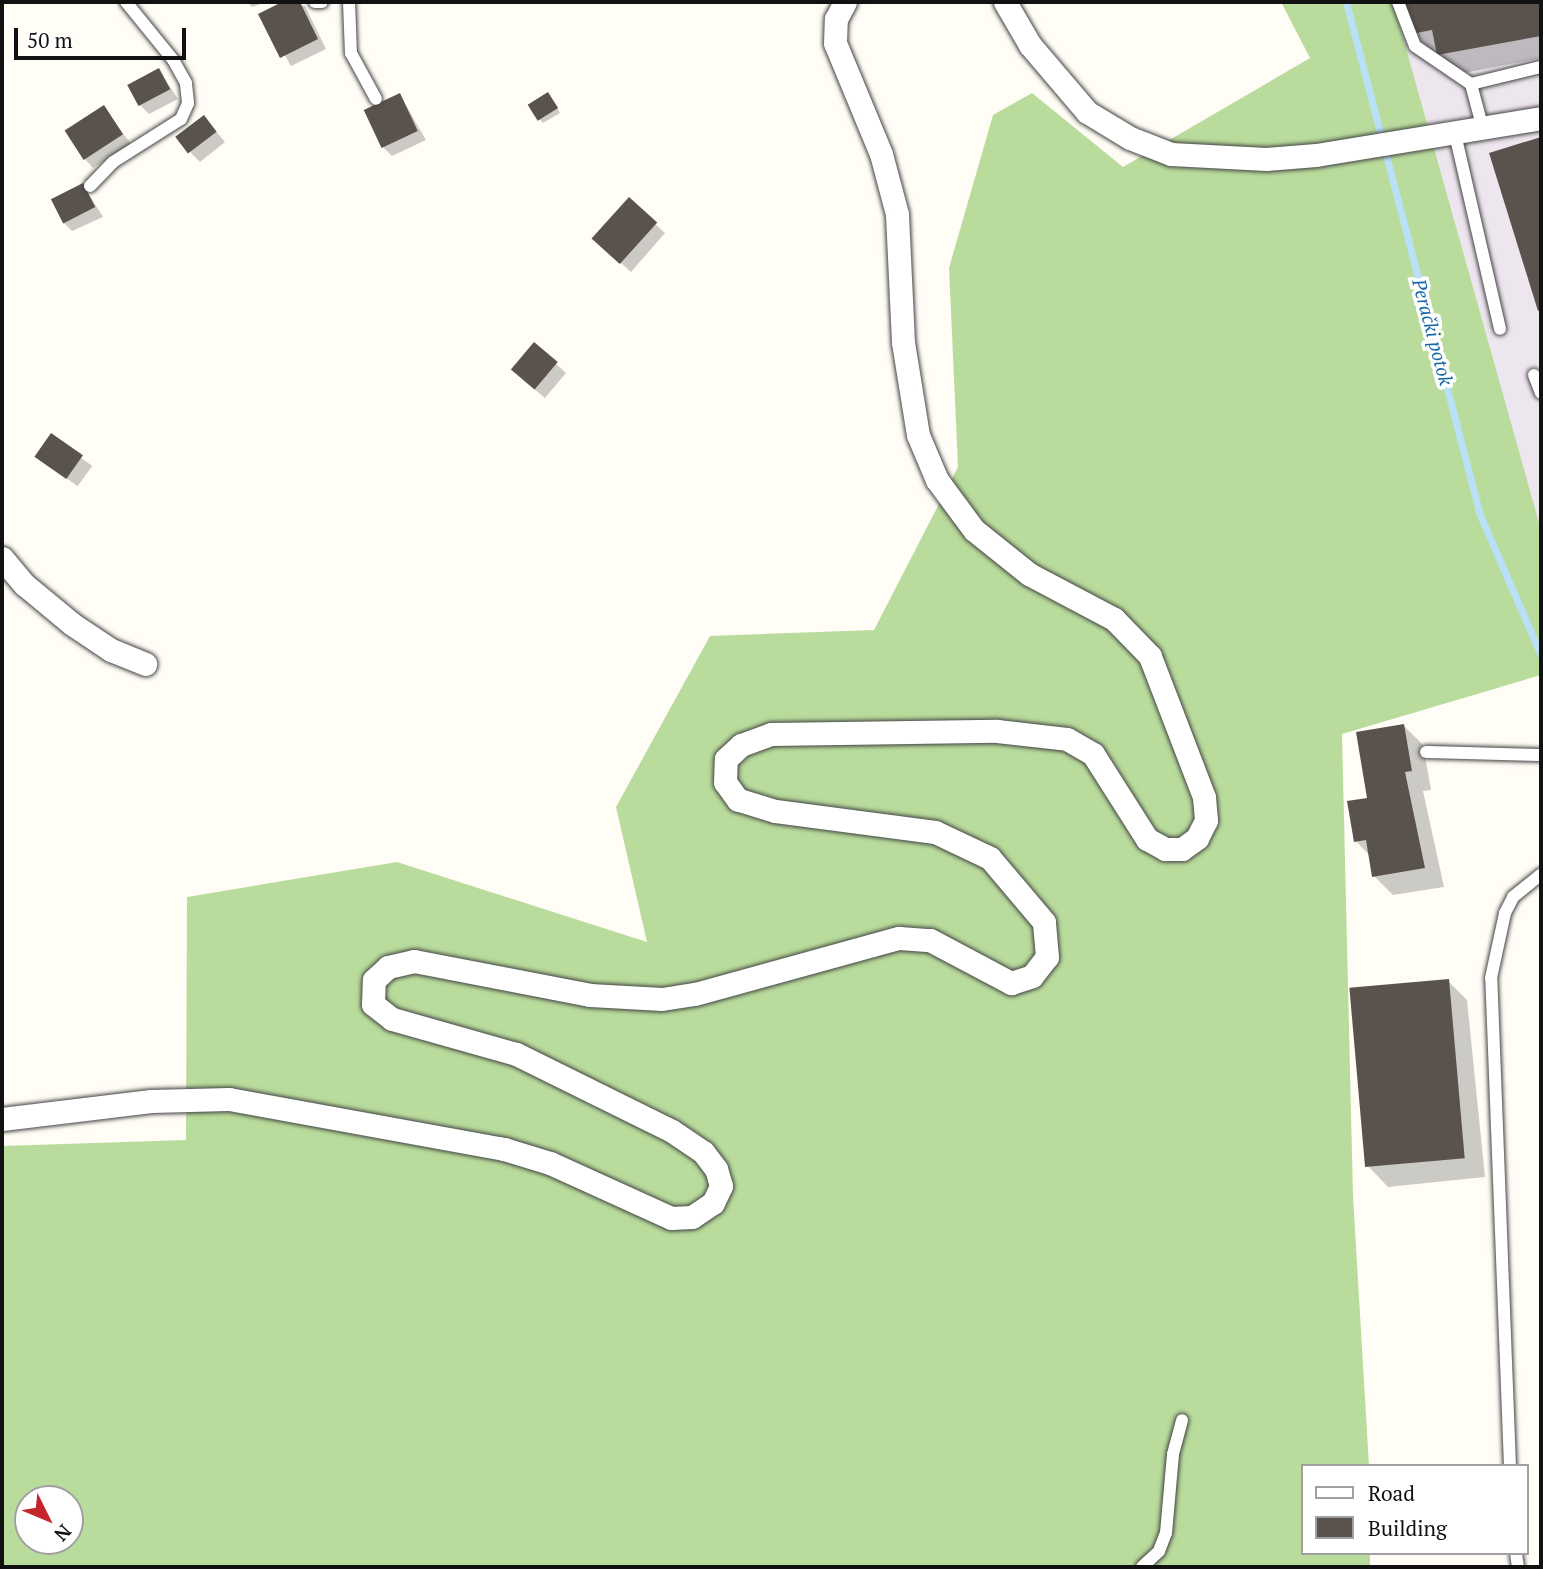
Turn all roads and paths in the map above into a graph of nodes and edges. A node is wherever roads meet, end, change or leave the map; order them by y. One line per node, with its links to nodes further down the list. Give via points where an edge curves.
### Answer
1 (127, 2): 14 (lane, via 174,61 186,83 188,103 181,119 113,162)
2 (315, 2): 3 (lane)
3 (322, 2)
4 (349, 2): 10 (lane, via 351,53)
5 (845, 2): 23 (street, via 836,19 835,43 881,154 897,214 903,342 918,435 937,480 974,530 1029,575 1114,620 1150,656 1204,797 1206,820 1197,838 1173,849 1147,839 1093,754 1067,739 997,732 771,734 741,745 726,759 724,782 738,800 775,811 935,832 990,858 1012,878 1044,922 1047,957 1032,976 1011,984 930,940 899,938 662,999 590,995 414,961 387,967 374,980 373,1004 392,1019 516,1054 672,1131 703,1152 716,1169 721,1186 713,1203 692,1217 671,1218 550,1163 504,1149 229,1098 151,1101)
6 (1004, 2): 13 (street, via 1030,45 1087,113 1130,138 1171,154 1266,159)
7 (1398, 2): 9 (lane, via 1415,46)
8 (1541, 67): 9 (lane)
9 (1471, 84): 12 (lane)
10 (376, 99)
11 (1541, 118): 12 (street)
12 (1483, 129): 13 (street)
13 (1446, 136): 15 (lane)
14 (90, 186)
15 (1500, 329)
16 (1534, 375): 17 (lane)
17 (1541, 393)
18 (2, 558): 19 (street, via 25,585 72,624 111,650)
19 (145, 663)
20 (1426, 752): 21 (lane)
21 (1541, 755)
22 (1541, 874): 25 (lane, via 1513,897 1504,912 1491,978)
23 (2, 1119)
24 (1182, 1420): 26 (lane, via 1173,1454 1166,1534 1159,1551)
25 (1510, 1464)
26 (1142, 1567)

